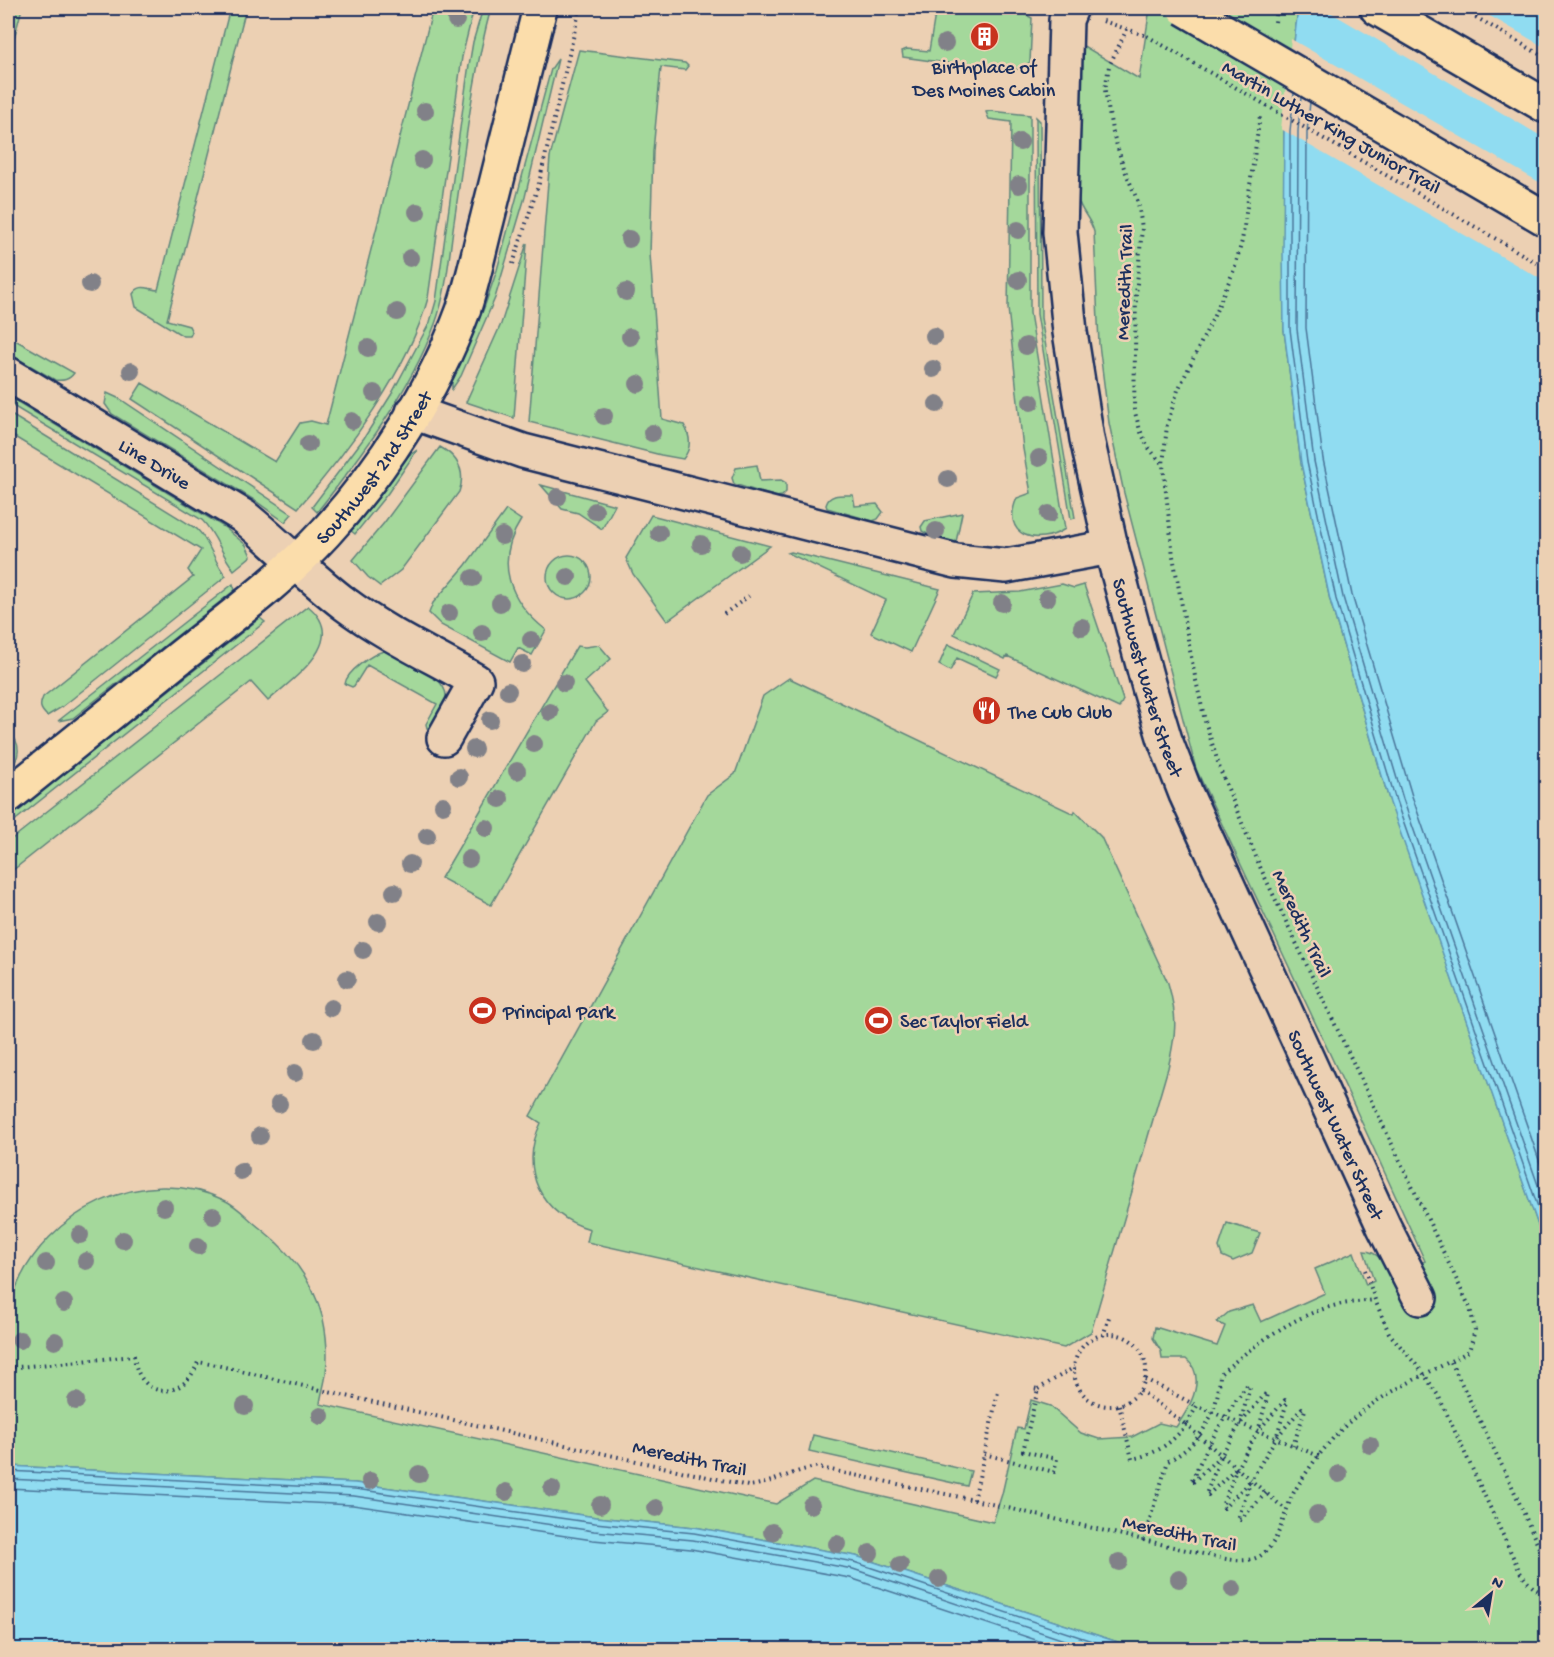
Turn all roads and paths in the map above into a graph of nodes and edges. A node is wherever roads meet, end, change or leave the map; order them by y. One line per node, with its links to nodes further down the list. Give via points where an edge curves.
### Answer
1 (540, 8): 17 (main road, Southwest 2nd Street, via 463,310)
2 (580, 8): 10 (path)
3 (1184, 8): 14 (main road, bridge)
4 (1277, 8): 8 (path)
5 (1377, 8): 12 (main road)
6 (1460, 8): 11 (path)
7 (1085, 13): 9 (path, Martin Luther King Junior Trail); 19 (street, Southwest Water Street, via 1066,20 1060,232 1087,439)
8 (1275, 28)
9 (1127, 29): 15 (path, Martin Luther King Junior Trail, bridge, via 1147,36); 18 (path, Meredith Trail, via 1110,66 1105,90 1112,130 1138,202 1142,228 1136,295 1134,409 1148,447)
10 (569, 52)
11 (1546, 58)
12 (1546, 106)
13 (1260, 116): 18 (path, Meredith Trail, via 1242,241 1234,270 1178,390 1167,425)
14 (1546, 219)
15 (1546, 268)
16 (8, 374): 20 (street, Line Drive, via 243,516)
17 (413, 412): 19 (street, via 523,451 956,561 1006,566); 20 (main road, Southwest 2nd Street, via 357,495)
18 (1163, 465): 30 (path, Meredith Trail, via 1173,556 1191,656 1221,772 1261,869 1470,1308 1473,1340 1469,1351)
19 (1111, 547): 26 (street, Southwest Water Street, via 1165,740 1186,794)
20 (296, 562): 23 (street, Line Drive, via 347,606 476,681); 24 (main road, Southwest 2nd Street)
21 (749, 596): 22 (path)
22 (724, 614)
23 (444, 738)
24 (8, 796)
25 (1362, 1262): 27 (path)
26 (1420, 1298)
27 (1375, 1299): 33 (path, via 1389,1333); 39 (path, via 1323,1309 1250,1348 1220,1374)
28 (1110, 1314): 29 (path)
29 (1103, 1336): 31 (path, via 1087,1342); 34 (path, via 1121,1336 1140,1349 1145,1359)
30 (1451, 1362): 33 (path, Meredith Trail); 57 (path)
31 (1075, 1367): 37 (path, via 1078,1386 1086,1396 1095,1403); 48 (path, via 1036,1388 1023,1451 1057,1460 1054,1472)
32 (8, 1368): 54 (path, Meredith Trail, via 134,1356 139,1376 155,1389 165,1391 185,1384 198,1362 748,1486 765,1485 816,1467)
33 (1424, 1374): 50 (path, Meredith Trail, via 1361,1412); 58 (path, via 1520,1572 1533,1589)
34 (1145, 1379): 35 (path); 38 (path)
35 (1140, 1390): 37 (path); 42 (path)
36 (998, 1392): 48 (path)
37 (1119, 1405): 42 (path, via 1132,1459 1166,1446)
38 (1197, 1406): 39 (path); 42 (path)
39 (1213, 1413): 40 (path); 44 (path)
40 (1223, 1417): 41 (path); 41 (path, via 1247,1385 1250,1387); 46 (path)
41 (1240, 1424): 43 (path); 43 (path, via 1269,1394); 49 (path)
42 (1186, 1425): 44 (path)
43 (1258, 1431): 45 (path); 45 (path, via 1285,1400); 51 (path)
44 (1200, 1436): 46 (path); 56 (path, via 1168,1461)
45 (1275, 1438): 47 (path); 47 (path, via 1302,1408 1305,1410); 52 (path)
46 (1208, 1443): 49 (path); 49 (path, via 1191,1482)
47 (1293, 1446): 50 (path)
48 (984, 1454): 54 (path)
49 (1222, 1455): 51 (path); 51 (path, via 1206,1494)
50 (1319, 1456): 55 (path, Meredith Trail)
51 (1237, 1468): 52 (path); 52 (path, via 1224,1508)
52 (1251, 1480): 53 (path); 53 (path, via 1238,1519)
53 (1266, 1492): 55 (path)
54 (974, 1500): 56 (path, Meredith Trail)
55 (1286, 1510): 56 (path, Meredith Trail, via 1269,1547 1259,1557 1241,1561)
56 (1143, 1540)
57 (1546, 1564)
58 (1546, 1595)

